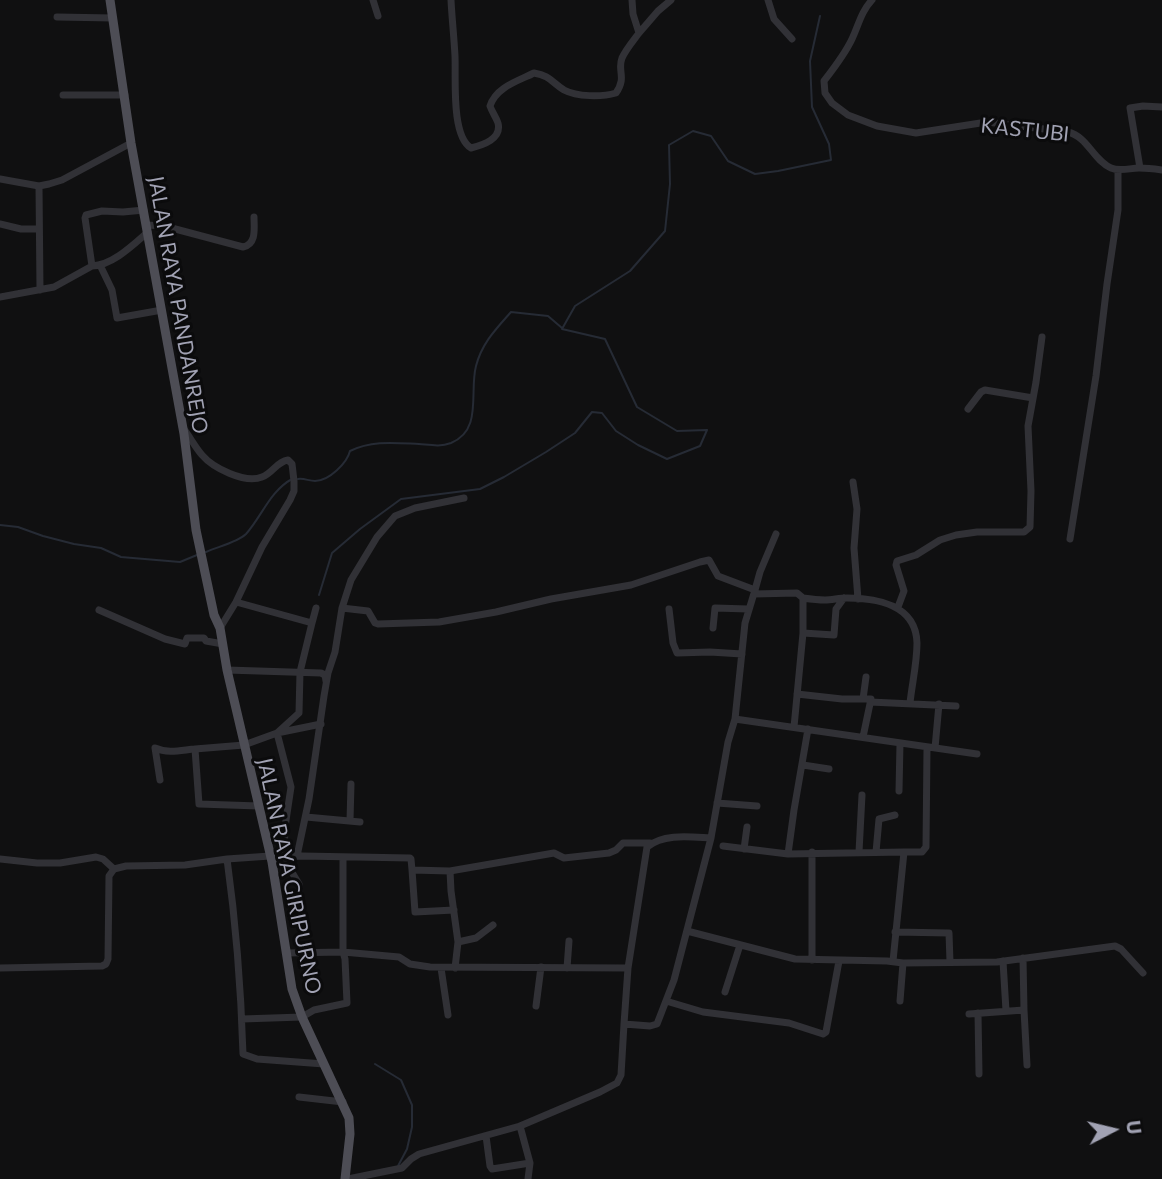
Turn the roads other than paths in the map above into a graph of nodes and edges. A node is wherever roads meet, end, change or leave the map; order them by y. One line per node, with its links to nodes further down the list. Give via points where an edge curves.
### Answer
1 (110, 0): 10 (main road, JALAN RAYA PANDANREJO)
2 (373, 0): 8 (street)
3 (451, 0): 11 (street, via 459,128 471,148 497,135 498,122 490,106 499,91 534,73 570,92 616,93 622,59)
4 (632, 0): 11 (street)
5 (671, 0): 11 (street)
6 (768, 0): 12 (street, via 774,19)
7 (872, 0): 18 (street, KASTUBI, via 823,85 832,103 848,115 877,127 916,133 987,122 1068,132 1081,138 1105,165)
8 (378, 16)
9 (57, 17): 10 (street)
10 (113, 18): 14 (main road, JALAN RAYA PANDANREJO)
11 (639, 33)
12 (792, 38)
13 (63, 95): 14 (street)
14 (125, 95): 16 (main road, JALAN RAYA PANDANREJO)
15 (1162, 107): 17 (street, via 1130,108)
16 (131, 143): 21 (street, via 62,180); 22 (main road, JALAN RAYA PANDANREJO)
17 (1140, 168): 18 (street); 19 (street)
18 (1118, 170): 38 (street, via 1118,210 1097,376)
19 (1162, 170)
20 (0, 179): 21 (street)
21 (39, 186): 26 (street)
22 (144, 210): 25 (main road, JALAN RAYA PANDANREJO); 27 (street, via 86,215)
23 (254, 217): 25 (street, via 252,242 243,247 164,226)
24 (0, 225): 26 (street)
25 (148, 228): 27 (street, via 134,245); 30 (main road, JALAN RAYA PANDANREJO)
26 (39, 229): 28 (street)
27 (96, 266): 28 (street, via 54,288); 30 (street, via 112,290 117,318)
28 (40, 290): 29 (street)
29 (0, 297)
30 (162, 310): 34 (main road, JALAN RAYA PANDANREJO)
31 (1042, 337): 32 (street)
32 (1033, 398): 33 (street, via 985,390); 44 (street, via 1027,437 1030,527 1024,532 956,535 897,561 904,591)
33 (968, 409)
34 (183, 429): 43 (street, via 204,457 235,476 263,477 280,461 291,461 294,481 290,500); 50 (main road, JALAN RAYA PANDANREJO, via 196,530)
35 (853, 482): 42 (street)
36 (464, 498): 46 (street, via 395,516 351,580)
37 (776, 534): 39 (street)
38 (1070, 539)
39 (755, 592): 40 (street, via 797,593); 46 (street, via 718,576 707,560 631,585 439,622 378,624 368,611); 48 (street)
40 (803, 598): 41 (street); 54 (street)
41 (844, 598): 42 (street); 54 (street, via 836,609 833,636)
42 (858, 599): 44 (street)
43 (236, 602): 51 (street); 52 (street)
44 (898, 607): 63 (street, via 910,620 916,638)
45 (316, 608): 51 (street)
46 (342, 608): 60 (street)
47 (668, 609): 56 (street, via 677,653)
48 (748, 609): 53 (street, via 715,608); 56 (street)
49 (99, 610): 55 (street, via 165,639 185,644 187,638 204,638)
50 (214, 615): 52 (main road, JALAN RAYA GIRIPURNO)
51 (312, 623): 58 (street)
52 (220, 628): 55 (main road, JALAN RAYA GIRIPURNO)
53 (713, 628)
54 (803, 634): 61 (street)
55 (223, 644): 57 (main road, JALAN RAYA GIRIPURNO)
56 (742, 654): 66 (street)
57 (227, 670): 58 (street); 73 (main road, JALAN RAYA GIRIPURNO)
58 (302, 672): 60 (street, via 325,675); 70 (street, via 299,713)
59 (866, 677): 62 (street)
60 (326, 686): 67 (street)
61 (797, 694): 62 (street); 68 (street)
62 (869, 698): 63 (street); 71 (street)
63 (910, 703): 64 (street)
64 (939, 704): 65 (street); 74 (street)
65 (956, 706)
66 (736, 719): 68 (street); 83 (street)
67 (321, 724): 70 (street); 87 (street)
68 (794, 727): 69 (street)
69 (808, 729): 71 (street); 77 (street)
70 (279, 733): 73 (street); 100 (street, via 291,787 283,850)
71 (863, 737): 72 (street)
72 (901, 743): 74 (street); 81 (street)
73 (244, 745): 75 (street); 84 (main road, JALAN RAYA GIRIPURNO)
74 (931, 748): 76 (street); 98 (street, via 926,847 922,852)
75 (195, 749): 79 (street, via 166,752 155,748); 84 (street, via 200,805)
76 (977, 754)
77 (803, 765): 78 (street); 99 (street)
78 (829, 769)
79 (160, 780)
80 (351, 784): 88 (street)
81 (899, 791)
82 (862, 795): 96 (street)
83 (717, 803): 85 (street); 91 (street)
84 (259, 806): 104 (main road, JALAN RAYA GIRIPURNO)
85 (757, 806)
86 (895, 815): 97 (street, via 879,819)
87 (306, 817): 88 (street); 100 (street)
88 (350, 821): 89 (street)
89 (360, 822)
90 (747, 827): 94 (street)
91 (711, 838): 92 (street, via 676,836); 111 (street)
92 (650, 843): 107 (street, via 624,843 609,853 564,859 553,853); 130 (street)
93 (723, 846): 94 (street)
94 (744, 849): 99 (street)
95 (812, 852): 96 (street); 99 (street); 119 (street)
96 (859, 852): 97 (street)
97 (876, 852): 98 (street)
98 (904, 852): 112 (street)
99 (788, 854)
100 (290, 857): 101 (street); 104 (street); 108 (street, via 287,864 299,884)
101 (343, 857): 106 (street, via 410,858); 116 (street)
102 (0, 859): 105 (street, via 60,863 96,857)
103 (227, 859): 104 (street); 105 (street); 142 (street)
104 (271, 859): 117 (main road, JALAN RAYA GIRIPURNO)
105 (114, 869): 126 (street, via 109,876 106,964)
106 (412, 870): 107 (street); 109 (street, via 416,912)
107 (450, 870): 109 (street)
108 (299, 905)
109 (454, 910): 114 (street)
110 (493, 925): 114 (street, via 476,938)
111 (687, 931): 115 (street); 133 (street)
112 (895, 932): 121 (street); 123 (street, via 949,933)
113 (569, 941): 129 (street)
114 (458, 942): 128 (street)
115 (740, 945): 119 (street); 132 (street)
116 (343, 952): 117 (street); 127 (street, via 399,957 419,967); 141 (street, via 347,1002)
117 (286, 953): 141 (main road, JALAN RAYA GIRIPURNO)
118 (1023, 958): 122 (street); 131 (street, via 1116,946); 136 (street)
119 (812, 960): 120 (street)
120 (839, 961): 121 (street); 133 (street, via 823,1034 789,1023 716,1014)
121 (893, 961): 124 (street)
122 (1003, 961): 123 (street); 137 (street)
123 (950, 962): 124 (street)
124 (903, 963): 134 (street)
125 (541, 967): 128 (street); 129 (street); 135 (street)
126 (0, 968)
127 (441, 968): 128 (street); 140 (street)
128 (455, 968)
129 (567, 968): 130 (street)
130 (628, 968): 143 (street)
131 (1143, 973)
132 (724, 992)
133 (666, 1001): 143 (street, via 657,1024)
134 (900, 1001)
135 (536, 1006)
136 (1024, 1010): 137 (street); 145 (street)
137 (1006, 1012): 138 (street)
138 (978, 1013): 139 (street); 146 (street)
139 (969, 1014)
140 (448, 1015)
141 (302, 1017): 142 (street); 144 (main road, JALAN RAYA GIRIPURNO)
142 (242, 1019): 144 (street, via 243,1054)
143 (624, 1024): 149 (street, via 617,1083)
144 (324, 1065): 148 (main road, JALAN RAYA GIRIPURNO)
145 (1027, 1065)
146 (979, 1074)
147 (299, 1097): 148 (street)
148 (343, 1102): 152 (main road, JALAN RAYA GIRIPURNO, via 350,1129)
149 (520, 1126): 150 (street); 151 (street)
150 (486, 1136): 151 (street, via 491,1168); 152 (street, via 419,1154 402,1168)
151 (530, 1163): 153 (street)
152 (346, 1179)
153 (528, 1179)

